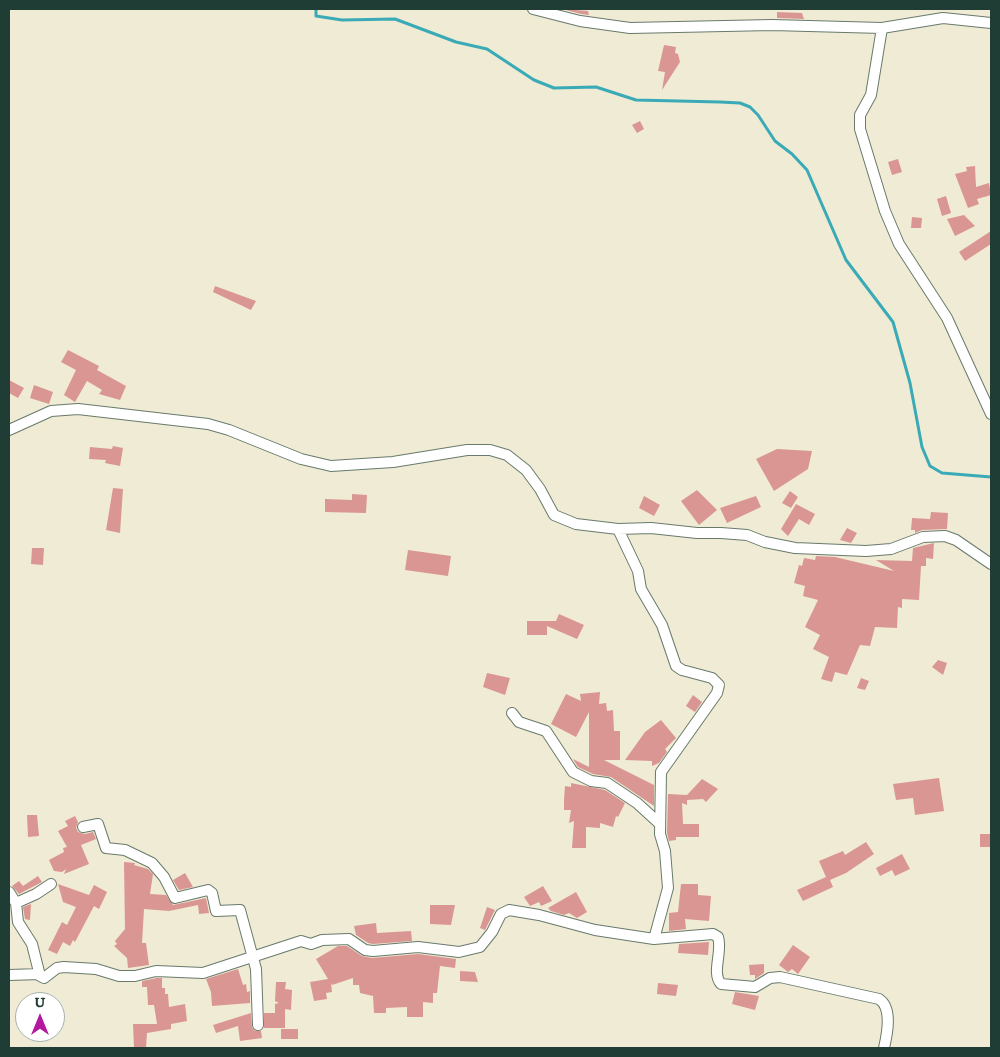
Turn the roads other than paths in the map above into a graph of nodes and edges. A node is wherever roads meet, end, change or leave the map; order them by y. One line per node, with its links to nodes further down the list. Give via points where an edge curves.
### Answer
1 (533, 9): 3 (street, via 580,21 630,28 772,25)
2 (991, 23): 3 (street, via 943,18)
3 (882, 28): 4 (street, via 871,95 860,115 860,128 899,244 947,318)
4 (991, 414)
5 (9, 430): 6 (street, via 51,411 78,409 208,424 288,455 331,466 490,450 507,455 526,470 558,518 576,524)
6 (618, 529): 7 (street, via 721,532 747,535 788,547 866,552 891,549 923,537 945,536); 9 (street, via 638,571 641,589 662,625 676,666 712,678 719,685 717,693 661,772)
7 (991, 564)
8 (512, 714): 9 (street, via 519,722 547,732 573,772 591,781 606,783 637,803)
9 (660, 824): 14 (street, via 668,888)
10 (83, 827): 15 (street, via 97,824 105,847 125,850 152,863 175,898 208,890 212,893 216,911 239,910)
11 (51, 884): 13 (street)
12 (9, 892): 13 (street)
13 (16, 903): 16 (street, via 18,922 32,944)
14 (654, 939): 15 (street, via 596,930 509,910 501,914 480,947 459,952 418,947 373,952 352,940 335,939 311,944 297,942); 19 (street, via 716,936 720,947 717,978 720,984 755,988 770,978 780,977 879,999 887,1011)
15 (253, 958): 16 (street, via 204,973 156,971 119,976 96,969 57,968 45,978); 18 (street)
16 (40, 974): 17 (street)
17 (9, 975)
18 (258, 1025)
19 (884, 1048)

